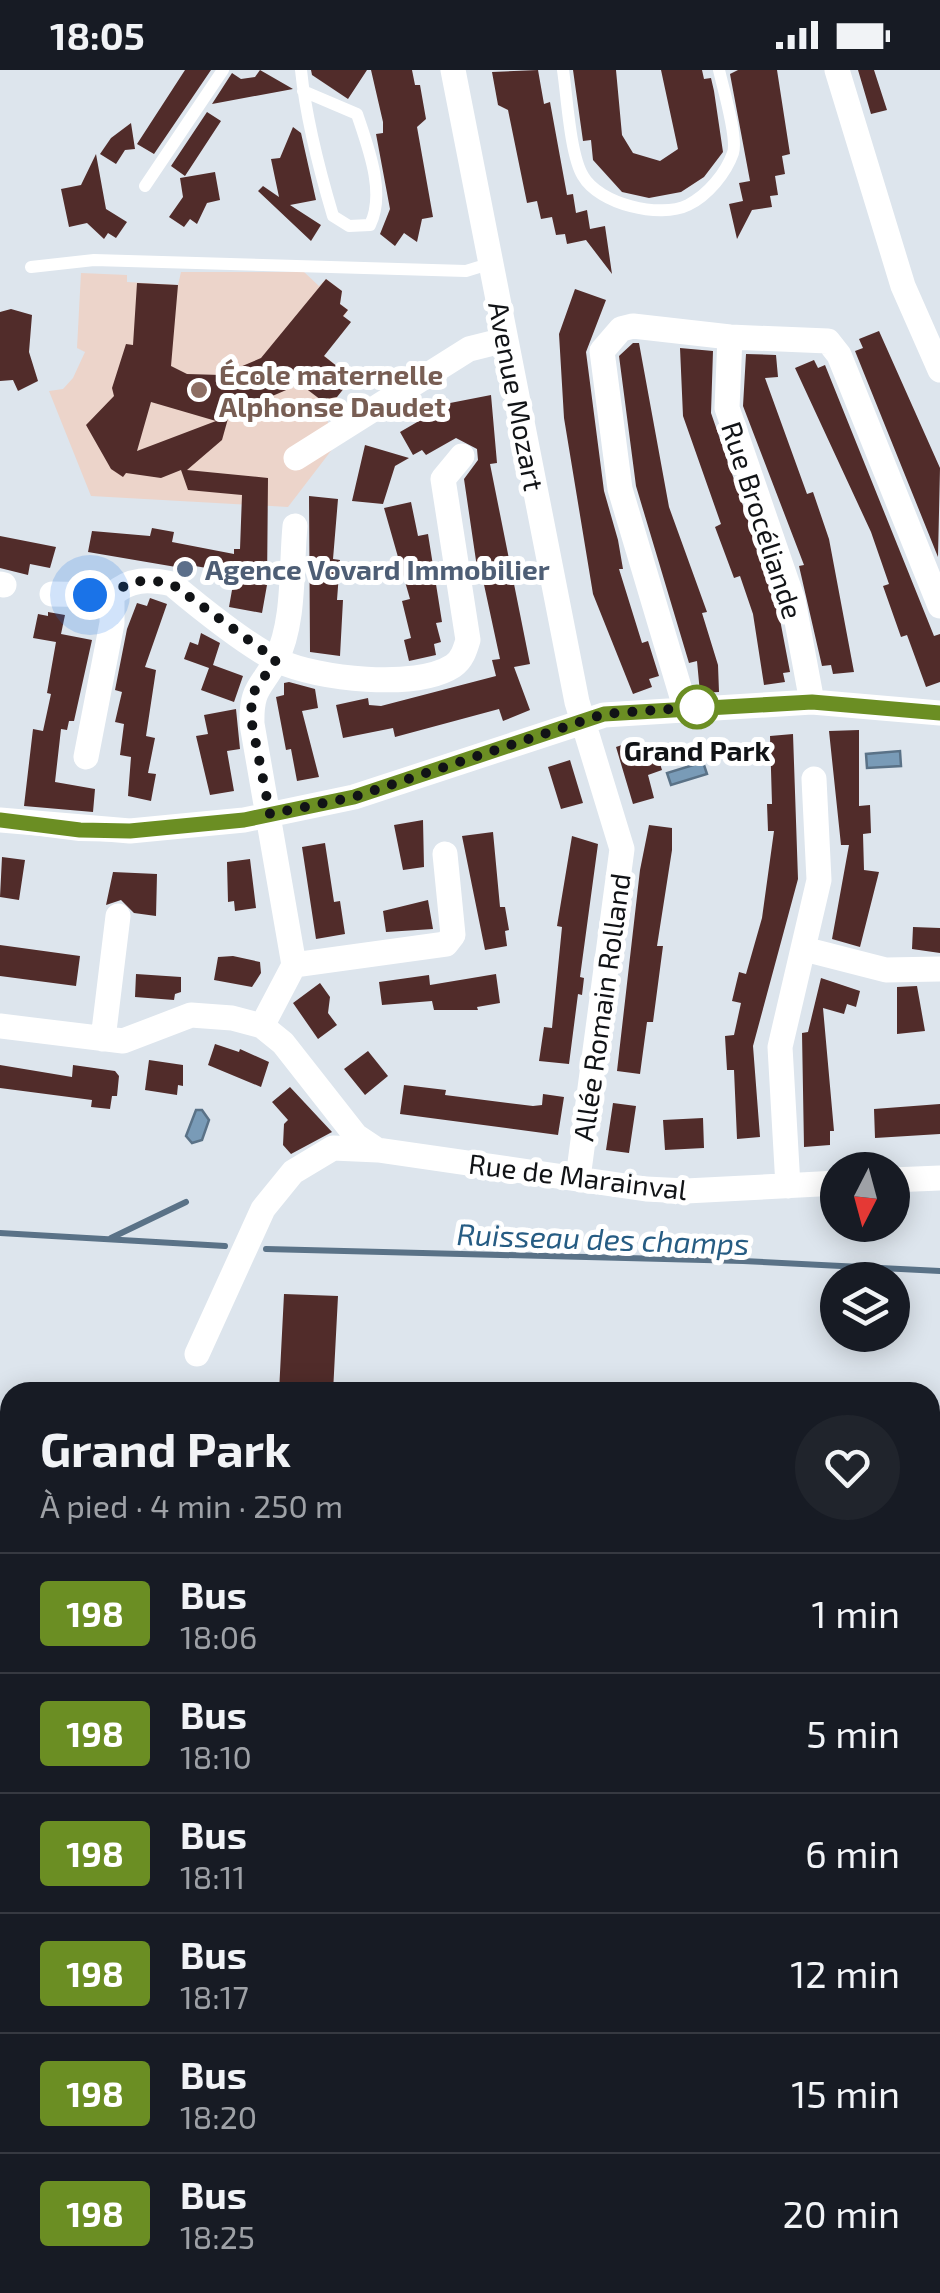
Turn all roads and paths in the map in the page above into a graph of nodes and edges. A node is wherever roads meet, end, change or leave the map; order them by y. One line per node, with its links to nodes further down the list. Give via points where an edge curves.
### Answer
1 (223, 70): 8 (lane)
2 (301, 70): 7 (lane)
3 (454, 70): 9 (street, Avenue Mozart)
4 (563, 70): 5 (lane, via 581,174 611,198 659,209 687,206 721,178 735,149)
5 (719, 70)
6 (837, 70): 13 (street, via 902,286)
7 (303, 91): 7 (lane, via 333,216 349,226 370,225 377,210 372,166 357,114)
8 (145, 186)
9 (492, 263): 10 (lane, via 466,271 94,260); 12 (street, Avenue Mozart)
10 (31, 267)
11 (730, 337): 19 (street, via 825,341 839,355); 21 (street, Rue Brocéliande, via 727,408 793,600); 22 (street, via 633,326 612,336 602,351 620,489)
12 (505, 340): 15 (street, via 470,348); 24 (street, Avenue Mozart)
13 (940, 370)
14 (462, 456): 20 (street, via 443,480 468,640 463,656 452,667 387,682)
15 (296, 458)
16 (295, 526): 20 (street)
17 (52, 594): 18 (street)
18 (112, 595): 20 (street, via 124,584 172,584); 25 (street)
19 (940, 606)
20 (276, 660): 27 (street, via 251,696)
21 (812, 702): 22 (street); 23 (street)
22 (684, 707): 24 (street)
23 (940, 713)
24 (585, 720): 27 (street, via 354,797); 38 (street, Allée Romain Rolland, via 622,850)
25 (86, 757)
26 (814, 779): 31 (street, via 818,880)
27 (270, 814): 28 (street, via 130,831); 32 (street)
28 (0, 820)
29 (445, 854): 32 (street, via 453,934 446,944)
30 (118, 916): 36 (street)
31 (804, 949): 33 (street, via 886,970); 42 (street, via 780,1047)
32 (294, 965): 35 (street)
33 (940, 969)
34 (0, 1026): 36 (street)
35 (262, 1026): 36 (street, via 191,1016 139,1039); 37 (street, via 356,1136)
36 (102, 1039)
37 (378, 1150): 38 (street, Rue de Marainval); 43 (street, Rue de Marainval, via 333,1148 275,1190)
38 (578, 1178): 42 (street, Rue de Marainval, via 686,1191)
39 (940, 1178): 40 (street)
40 (910, 1179)
41 (820, 1184): 42 (street, Rue de Marainval)
42 (788, 1186)
43 (197, 1354)

